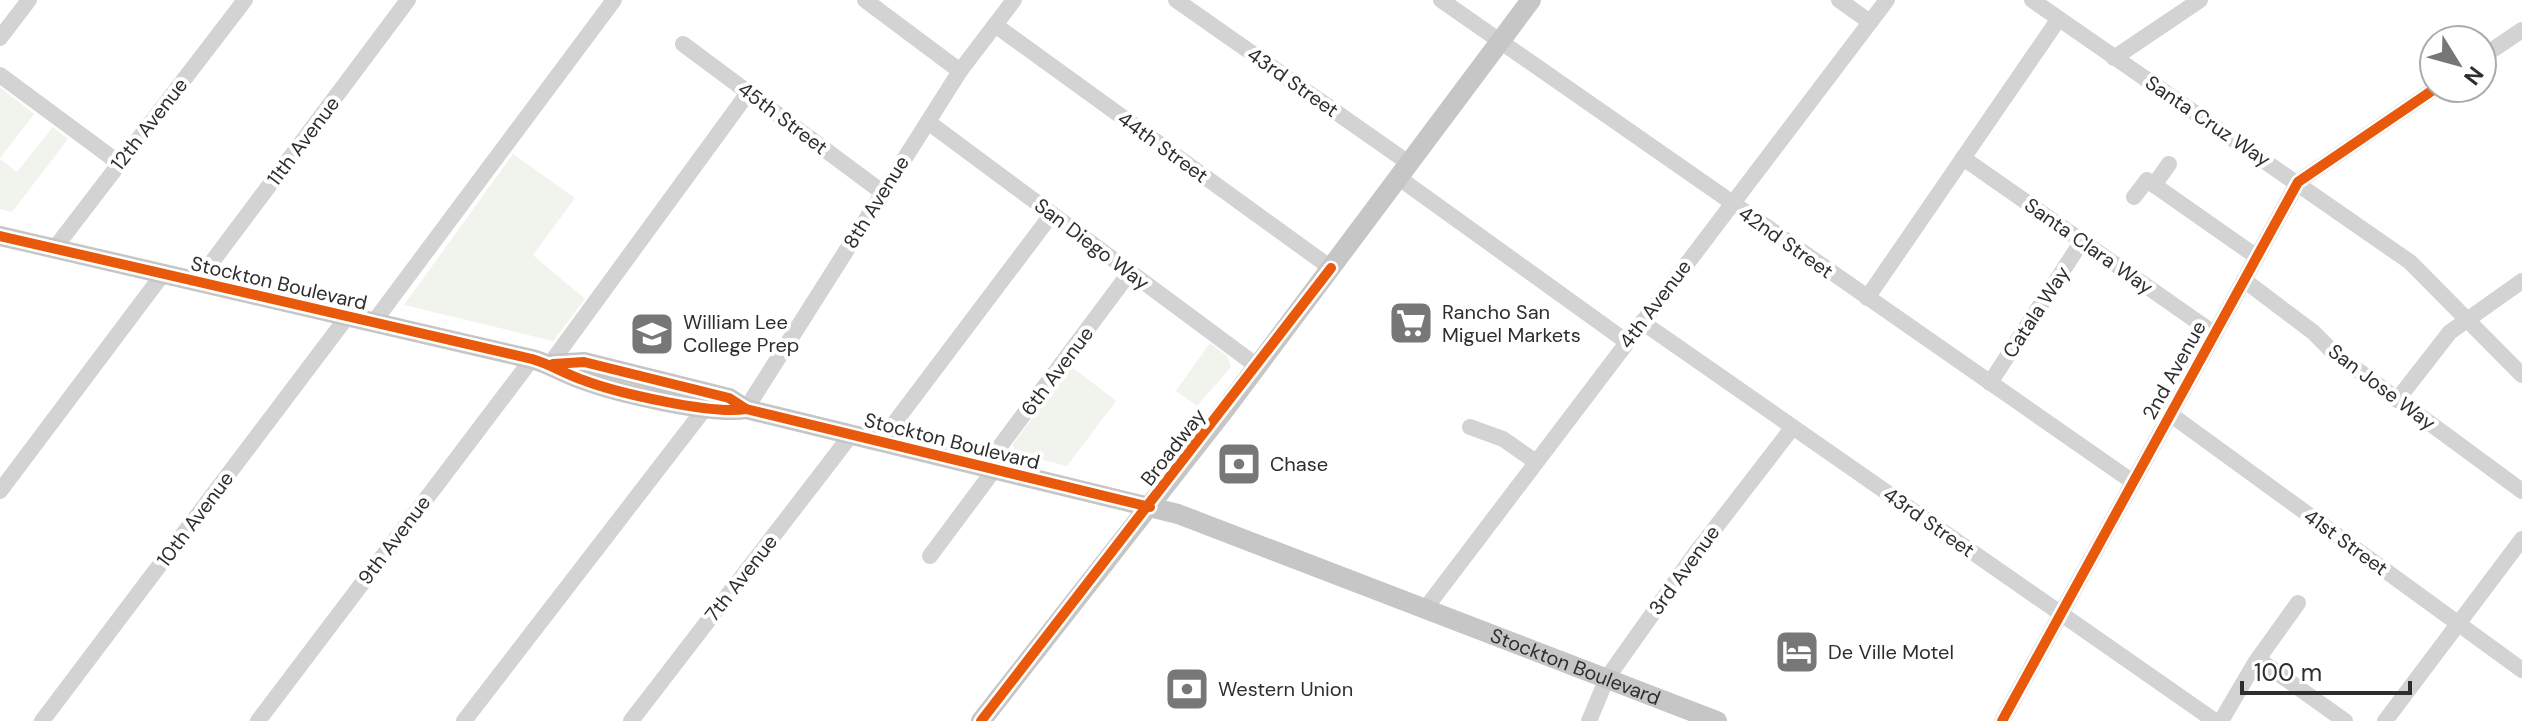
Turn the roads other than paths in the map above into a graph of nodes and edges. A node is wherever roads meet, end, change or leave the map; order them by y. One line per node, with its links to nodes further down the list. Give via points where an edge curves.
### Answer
1 (29, 0): 18 (street)
2 (245, 0): 29 (street, 12th Avenue)
3 (408, 0): 47 (street, 11th Avenue)
4 (614, 0): 52 (street)
5 (865, 0): 23 (street)
6 (1014, 0): 16 (street, 8th Avenue)
7 (1176, 0): 31 (street, 43rd Street)
8 (1441, 0): 19 (street, 42nd Street)
9 (1531, 0): 19 (main road, Broadway)
10 (1839, 0): 15 (street)
11 (1887, 0): 15 (street, 4th Avenue)
12 (2032, 0): 14 (street, Santa Cruz Way)
13 (2200, 0): 22 (street)
14 (2058, 20): 22 (street, Santa Cruz Way); 28 (street)
15 (1870, 22): 36 (street, 4th Avenue)
16 (995, 25): 23 (street, 8th Avenue); 42 (street, 44th Street)
17 (2522, 30): 21 (street)
18 (0, 38)
19 (1498, 41): 31 (main road, Broadway); 36 (street, 42nd Street)
20 (683, 44): 25 (street, 45th Street)
21 (2498, 46)
22 (2114, 58): 32 (street, Santa Cruz Way)
23 (960, 71): 27 (street, 8th Avenue)
24 (0, 75): 29 (street)
25 (748, 93): 34 (street, 45th Street); 55 (street, 9th Avenue)
26 (2418, 100): 32 (street, 2nd Avenue)
27 (928, 122): 34 (street, 8th Avenue); 37 (street, San Diego Way)
28 (1963, 158): 39 (street, Santa Clara Way); 48 (street)
29 (119, 163): 40 (street, 12th Avenue)
30 (2169, 164): 33 (street)
31 (1404, 171): 42 (main road, Broadway); 54 (street, 43rd Street)
32 (2298, 182): 41 (street, 2nd Avenue); 50 (street, Santa Cruz Way, via 2410,262)
33 (2154, 185): 35 (street, via 2147,180); 41 (street)
34 (882, 192): 61 (street, 8th Avenue)
35 (2134, 197)
36 (1732, 203): 48 (street, 42nd Street); 51 (street, 4th Avenue)
37 (1052, 214): 43 (street, San Diego Way); 66 (street)
38 (0, 236): 40 (main road, Stockton Boulevard)
39 (2082, 241): 53 (street, Santa Clara Way); 58 (street, Catala Way)
40 (54, 249): 44 (main road, Stockton Boulevard)
41 (2257, 257): 45 (street, 2nd Avenue)
42 (1331, 268): 56 (main road, Broadway)
43 (1130, 272): 56 (street, San Diego Way); 68 (street, 6th Avenue)
44 (163, 274): 47 (main road, Stockton Boulevard); 70 (street)
45 (2244, 280): 53 (street, 2nd Avenue); 59 (street, San Jose Way)
46 (2522, 281): 50 (street)
47 (197, 282): 49 (main road, Stockton Boulevard)
48 (1867, 298): 58 (street, 42nd Street)
49 (347, 317): 52 (main road, Stockton Boulevard); 82 (street, 10th Avenue)
50 (2465, 319): 57 (street, Santa Cruz Way); 59 (street)
51 (1642, 322): 54 (street, 4th Avenue); 64 (street, 43rd Street)
52 (373, 323): 55 (main road, Stockton Boulevard)
53 (2215, 334): 62 (street, 2nd Avenue)
54 (1627, 342): 67 (street, 4th Avenue)
55 (541, 362): 60 (main road, Stockton Boulevard, via 583,381); 61 (main road, Stockton Boulevard, via 584,362 729,398); 83 (street, 9th Avenue)
56 (1257, 366): 72 (main road, Broadway)
57 (2522, 375)
58 (1990, 383): 69 (street, 42nd Street)
59 (2397, 400): 71 (street, San Jose Way)
60 (706, 407): 61 (main road, Stockton Boulevard, via 727,413); 84 (street)
61 (746, 409): 65 (main road, Stockton Boulevard)
62 (2170, 414): 69 (street, 2nd Avenue); 78 (street, 41st Street)
63 (1470, 427): 67 (street, via 1503,439)
64 (1793, 427): 77 (street, 43rd Street); 81 (street, 3rd Avenue)
65 (851, 435): 66 (main road, Stockton Boulevard); 85 (street, 7th Avenue)
66 (880, 442): 68 (main road, Stockton Boulevard)
67 (1536, 462): 76 (street, 4th Avenue)
68 (988, 470): 72 (main road, Stockton Boulevard); 74 (street, 6th Avenue)
69 (2133, 482): 77 (street, 2nd Avenue)
70 (0, 491)
71 (2522, 491)
72 (1150, 507): 76 (main road, Stockton Boulevard); 86 (main road, Broadway)
73 (2522, 539): 78 (street)
74 (930, 556)
75 (2298, 603): 79 (street)
76 (1425, 609): 81 (main road, Stockton Boulevard)
77 (2061, 614): 89 (street, 2nd Avenue); 90 (street, 43rd Street)
78 (2458, 624): 80 (street, 41st Street); 93 (street)
79 (2258, 659): 91 (street); 92 (street)
80 (2522, 670)
81 (1607, 678): 87 (street, 3rd Avenue); 88 (main road, Stockton Boulevard)
82 (42, 721)
83 (258, 721)
84 (464, 721)
85 (631, 721)
86 (981, 721)
87 (1589, 721)
88 (1717, 721)
89 (2002, 721)
90 (2215, 721)
91 (2221, 721)
92 (2345, 721)
93 (2385, 721)

